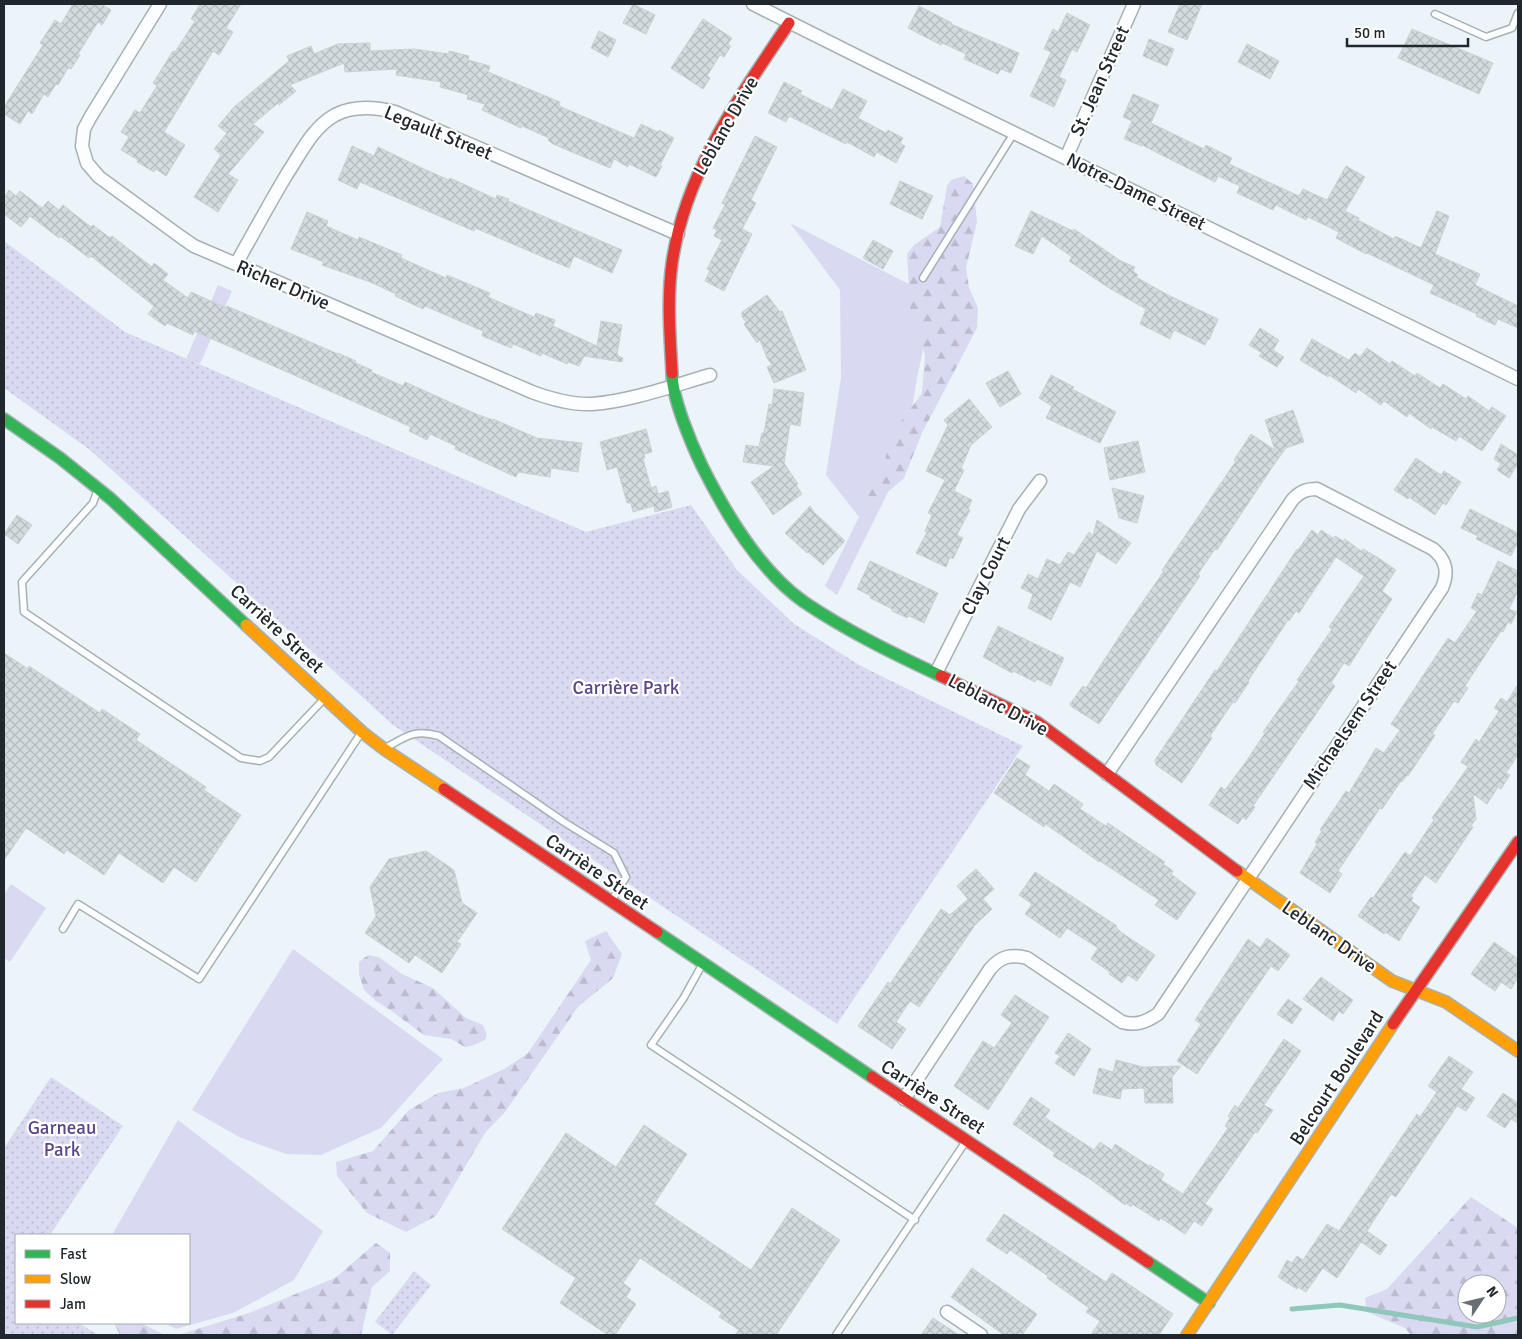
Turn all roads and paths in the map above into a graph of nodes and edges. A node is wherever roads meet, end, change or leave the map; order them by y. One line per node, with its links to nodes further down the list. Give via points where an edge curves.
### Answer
1 (160, 4): 10 (street, Richer Drive, via 91,116 84,129 82,146 87,163 99,176 194,246)
2 (753, 4): 6 (street, Notre-Dame Street)
3 (1134, 4): 8 (street, St. Jean Street)
4 (1518, 13): 5 (lane, via 1512,28 1486,37)
5 (1435, 14)
6 (789, 23): 7 (street, Notre-Dame Street); 9 (street, Leblanc Drive, via 707,153 691,189)
7 (1014, 133): 8 (street, Notre-Dame Street); 11 (lane)
8 (1066, 158): 13 (street, Notre-Dame Street)
9 (678, 234): 10 (street, Legault Street, via 395,112 374,107 336,115 320,127 306,144); 14 (street, Leblanc Drive, via 669,291)
10 (236, 264): 14 (street, Richer Drive, via 551,399 591,404)
11 (923, 278)
12 (710, 375): 14 (street)
13 (1518, 379)
14 (672, 386): 18 (street, Leblanc Drive, via 696,453 716,493 753,550 777,578 803,601 831,619)
15 (4, 419): 17 (street, Carrière Street)
16 (1040, 481): 18 (street, Clay Court, via 1019,508)
17 (98, 488): 19 (street, Carrière Street); 19 (lane, via 93,503 22,582 24,612 241,758 260,761 269,757)
18 (936, 673): 22 (street, Leblanc Drive, via 1037,722)
19 (324, 698): 20 (street, Carrière Street)
20 (362, 732): 21 (street, Carrière Street); 26 (lane, via 199,979 78,904)
21 (384, 749): 25 (street, Carrière Street); 25 (lane, via 415,732 439,736 614,854 626,877)
22 (1107, 774): 24 (street, Leblanc Drive); 24 (street, Michaelsem Street, via 1300,492 1317,489 1433,550 1446,566 1442,588)
23 (1518, 842): 28 (street, Belcourt Boulevard)
24 (1248, 879): 28 (street, Leblanc Drive, via 1392,981); 30 (street, Michaelsem Street, via 1158,1014 1150,1020 1131,1024 1122,1022 1027,958 1006,956 997,961)
25 (610, 902): 27 (street, Carrière Street)
26 (63, 929)
27 (703, 964): 30 (street, Carrière Street); 32 (lane, via 650,1045)
28 (1416, 990): 29 (street, Leblanc Drive, via 1446,1002); 33 (street, Belcourt Boulevard)
29 (1518, 1051)
30 (904, 1099): 31 (street, Carrière Street)
31 (967, 1140): 32 (lane); 33 (street, Carrière Street)
32 (915, 1220): 35 (lane)
33 (1209, 1303): 37 (street, Belcourt Boulevard)
34 (947, 1312): 36 (street)
35 (836, 1335)
36 (982, 1335)
37 (1187, 1335)

